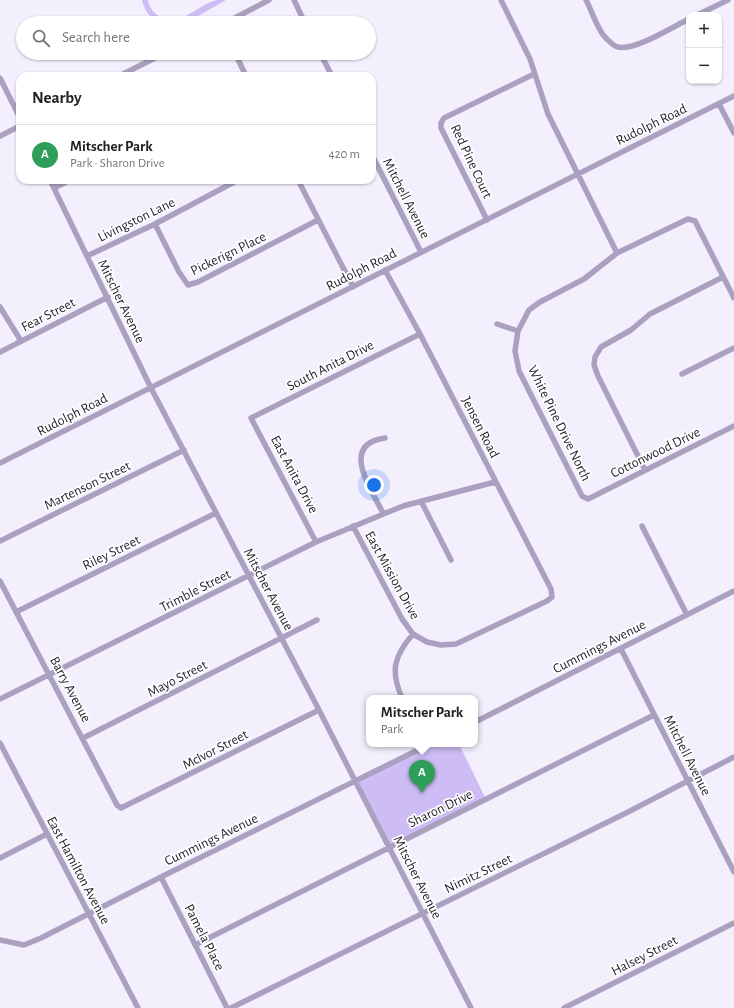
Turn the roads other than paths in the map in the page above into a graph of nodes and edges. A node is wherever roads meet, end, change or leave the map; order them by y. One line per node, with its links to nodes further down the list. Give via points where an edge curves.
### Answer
1 (269, 0): 7 (street)
2 (294, 0): 8 (street)
3 (501, 0): 16 (street, via 524,46)
4 (586, 0): 9 (street, via 603,35 619,47 645,41)
5 (728, 0): 6 (street)
6 (703, 12)
7 (238, 16)
8 (302, 16)
9 (686, 20)
10 (151, 60): 13 (street)
11 (238, 60): 14 (street)
12 (324, 60): 15 (street)
13 (127, 72)
14 (244, 72)
15 (330, 72)
16 (534, 74): 25 (street, via 548,114); 32 (street, Red Pine Court, via 444,118 441,122)
17 (0, 78): 20 (street)
18 (734, 96): 19 (street, Rudolph Road)
19 (719, 104): 22 (street); 25 (street, Rudolph Road)
20 (16, 110)
21 (16, 128): 23 (street)
22 (734, 133)
23 (0, 136)
24 (376, 163): 34 (street, Mitchell Avenue)
25 (578, 174): 32 (street, Rudolph Road); 35 (street)
26 (52, 184): 30 (street, Mitscher Avenue)
27 (62, 184): 30 (street)
28 (230, 184): 33 (street, Livingston Lane)
29 (300, 184): 31 (street)
30 (54, 188): 36 (street, Mitscher Avenue)
31 (318, 220): 33 (street, Pickerign Place, via 188,285); 39 (street)
32 (486, 220): 34 (street, Rudolph Road)
33 (155, 224): 36 (street, Livingston Lane)
34 (421, 252): 37 (street, Rudolph Road)
35 (617, 253): 38 (street, via 688,219 695,221); 44 (street, via 584,279 540,302 530,310)
36 (87, 256): 40 (street, Mitscher Avenue)
37 (385, 270): 39 (street, Rudolph Road); 45 (street, Jensen Road)
38 (723, 277): 41 (street); 56 (street, via 650,314 631,330 601,347 594,357 598,376)
39 (353, 287): 50 (street, Rudolph Road)
40 (108, 297): 46 (street, Fear Street); 50 (street, Mitscher Avenue)
41 (734, 298)
42 (0, 307): 46 (street)
43 (497, 324): 44 (street)
44 (518, 331): 58 (street, White Pine Drive North, via 515,351 520,371 582,496)
45 (420, 334): 51 (street, South Anita Drive); 57 (street, Jensen Road)
46 (21, 341): 48 (street, Fear Street)
47 (734, 348): 49 (street)
48 (0, 352)
49 (682, 374)
50 (151, 388): 54 (street, Mitscher Avenue); 55 (street, Rudolph Road)
51 (252, 418): 65 (street, East Anita Drive)
52 (734, 426): 56 (street, Cottonwood Drive)
53 (385, 438): 61 (street, via 369,442 360,461 362,471)
54 (184, 450): 60 (street, Mitscher Avenue); 64 (street, Martenson Street)
55 (0, 463)
56 (645, 470): 58 (street, Cottonwood Drive)
57 (495, 482): 59 (street, Trimble Street); 73 (street, Jensen Road, via 551,589 552,597 456,644 440,645 427,642)
58 (588, 499)
59 (421, 500): 61 (street, Trimble Street); 66 (street)
60 (216, 513): 67 (street, Mitscher Avenue); 70 (street, Riley Street)
61 (383, 513): 62 (street, Trimble Street)
62 (353, 526): 65 (street, Trimble Street); 73 (street, East Mission Drive, via 402,620)
63 (642, 526): 71 (street)
64 (0, 541)
65 (316, 542): 67 (street, Trimble Street)
66 (451, 560)
67 (249, 576): 74 (street, Mitscher Avenue); 76 (street, Trimble Street)
68 (0, 581): 70 (street, Barry Avenue)
69 (734, 591): 71 (street, Cummings Avenue)
70 (16, 612): 76 (street, Barry Avenue)
71 (687, 615): 75 (street, Cummings Avenue)
72 (317, 620): 74 (street, Mayo Street)
73 (414, 634): 77 (street, via 402,648 396,662 394,674)
74 (282, 639): 79 (street, Mitscher Avenue); 82 (street, Mayo Street)
75 (620, 649): 80 (street, Mitchell Avenue); 81 (street, Cummings Avenue)
76 (50, 676): 78 (street, Trimble Street); 82 (street, Barry Avenue)
77 (401, 695)
78 (0, 699)
79 (319, 710): 87 (street, Mitscher Avenue); 88 (street, McIvor Street)
80 (654, 715): 86 (street, Mitchell Avenue); 90 (street, Sharon Drive)
81 (478, 720)
82 (83, 738): 88 (street, Barry Avenue, via 117,805)
83 (0, 743): 89 (street, East Hamilton Avenue)
84 (420, 747): 87 (street, Cummings Avenue)
85 (734, 757): 86 (street, Nimitz Street)
86 (688, 780): 92 (street, Mitchell Avenue); 94 (street, Nimitz Street)
87 (355, 781): 90 (street, Mitscher Avenue); 93 (street, Cummings Avenue)
88 (121, 808)
89 (47, 834): 91 (street); 95 (street, East Hamilton Avenue)
90 (389, 847): 94 (street, Mitscher Avenue); 98 (street, Sharon Drive)
91 (0, 858)
92 (734, 872)
93 (161, 877): 95 (street, Cummings Avenue); 98 (street, Pamela Place)
94 (423, 913): 101 (street, Nimitz Street); 102 (street, Mitscher Avenue)
95 (89, 914): 97 (street, Cummings Avenue, via 24,945); 99 (street, East Hamilton Avenue)
96 (734, 923): 103 (street, Halsey Street)
97 (0, 940)
98 (195, 945): 100 (street, Pamela Place)
99 (138, 1008)
100 (227, 1008)
101 (231, 1008)
102 (471, 1008)
103 (564, 1008)

